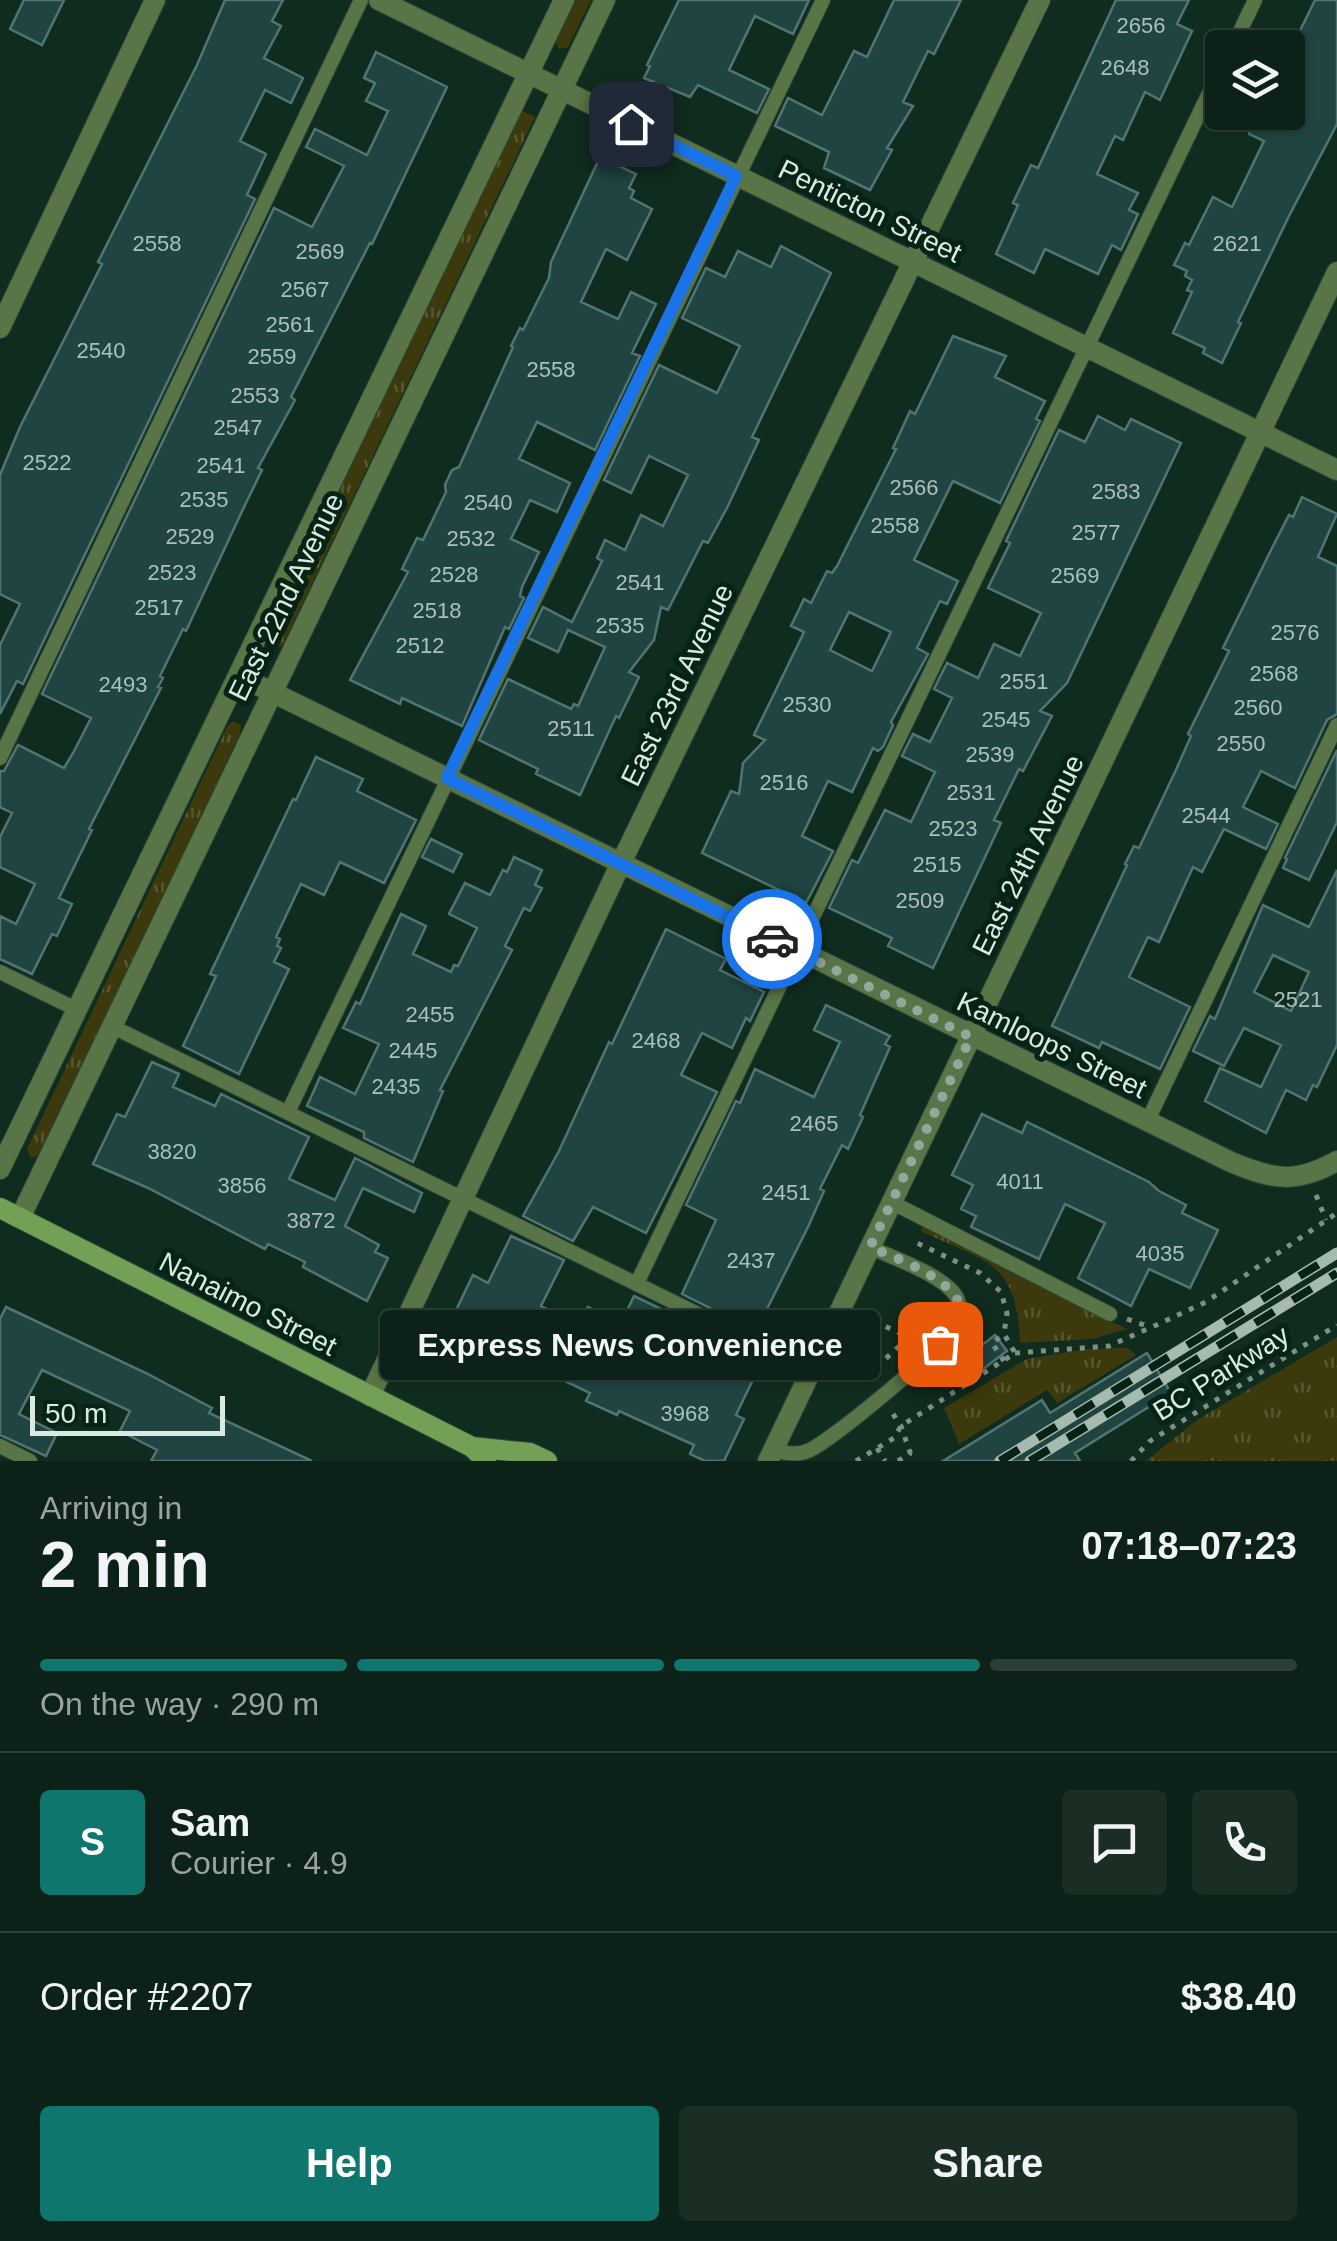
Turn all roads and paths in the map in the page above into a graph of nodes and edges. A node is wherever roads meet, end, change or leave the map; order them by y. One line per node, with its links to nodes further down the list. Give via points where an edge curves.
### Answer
1 (155, 0): 16 (street)
2 (361, 0): 23 (lane)
3 (379, 0): 10 (street, Penticton Street)
4 (564, 0): 10 (street, East 22nd Avenue)
5 (605, 0): 11 (street, East 22nd Avenue)
6 (822, 0): 13 (lane)
7 (1040, 0): 14 (street, East 23rd Avenue)
8 (1255, 0): 9 (lane)
9 (1241, 30)
10 (528, 74): 11 (street, Penticton Street); 20 (street, East 22nd Avenue)
11 (560, 90): 13 (street, Penticton Street); 21 (street, East 22nd Avenue)
12 (1205, 101): 17 (lane)
13 (736, 176): 14 (street, Penticton Street); 24 (lane)
14 (912, 262): 17 (street, Penticton Street); 25 (street, East 23rd Avenue)
15 (1337, 272): 18 (street, East 24th Avenue)
16 (0, 328)
17 (1086, 346): 18 (street, Penticton Street); 26 (lane)
18 (1260, 434): 19 (street, Penticton Street); 30 (street, East 24th Avenue)
19 (1337, 470)
20 (239, 676): 21 (street, Kamloops Street); 28 (street, East 22nd Avenue)
21 (271, 692): 24 (street, Kamloops Street); 29 (street, East 22nd Avenue)
22 (1337, 724): 32 (lane)
23 (0, 758)
24 (447, 778): 25 (street, Kamloops Street); 31 (lane)
25 (621, 863): 26 (street, Kamloops Street); 36 (street, East 23rd Avenue)
26 (797, 952): 30 (street, Kamloops Street); 43 (lane)
27 (0, 972): 28 (lane)
28 (78, 1010): 34 (street, East 22nd Avenue)
29 (111, 1026): 31 (lane); 40 (street, East 22nd Avenue)
30 (971, 1037): 32 (street, Kamloops Street); 37 (street, East 24th Avenue)
31 (288, 1112): 36 (lane)
32 (1147, 1122): 35 (street, Kamloops Street, via 1261,1175)
33 (1337, 1161): 35 (street)
34 (0, 1169)
35 (1308, 1176): 41 (path)
36 (463, 1201): 43 (lane); 54 (street, East 23rd Avenue)
37 (892, 1202): 42 (street, East 24th Avenue); 44 (lane)
38 (0, 1208): 40 (main road, Nanaimo Street)
39 (1337, 1213): 41 (path)
40 (20, 1218): 54 (main road, Nanaimo Street)
41 (1326, 1220): 50 (path, via 1206,1302 1138,1334 1109,1346)
42 (870, 1247): 53 (street, East 24th Avenue); 60 (lane, via 936,1278 956,1295 956,1326 881,1397 811,1450)
43 (637, 1284): 53 (lane)
44 (1110, 1314)
45 (874, 1321): 49 (path)
46 (923, 1324): 49 (path)
47 (1337, 1325): 67 (path, BC Parkway, via 1150,1441)
48 (1004, 1334): 52 (path, via 992,1344)
49 (908, 1338): 51 (path, via 869,1379)
50 (1015, 1353)
51 (855, 1360)
52 (1004, 1361)
53 (812, 1370): 60 (street, East 24th Avenue)
54 (370, 1396): 59 (main road, Nanaimo Street)
55 (892, 1412): 56 (path)
56 (902, 1426): 58 (path); 61 (path)
57 (0, 1446): 62 (lane)
58 (877, 1448): 64 (path); 65 (path)
59 (479, 1454): 63 (main road, Nanaimo Street, via 530,1453)
60 (770, 1456)
61 (912, 1457): 66 (path)
62 (30, 1461)
63 (547, 1461)
64 (856, 1461)
65 (885, 1461)
66 (898, 1461)
67 (1132, 1461)

